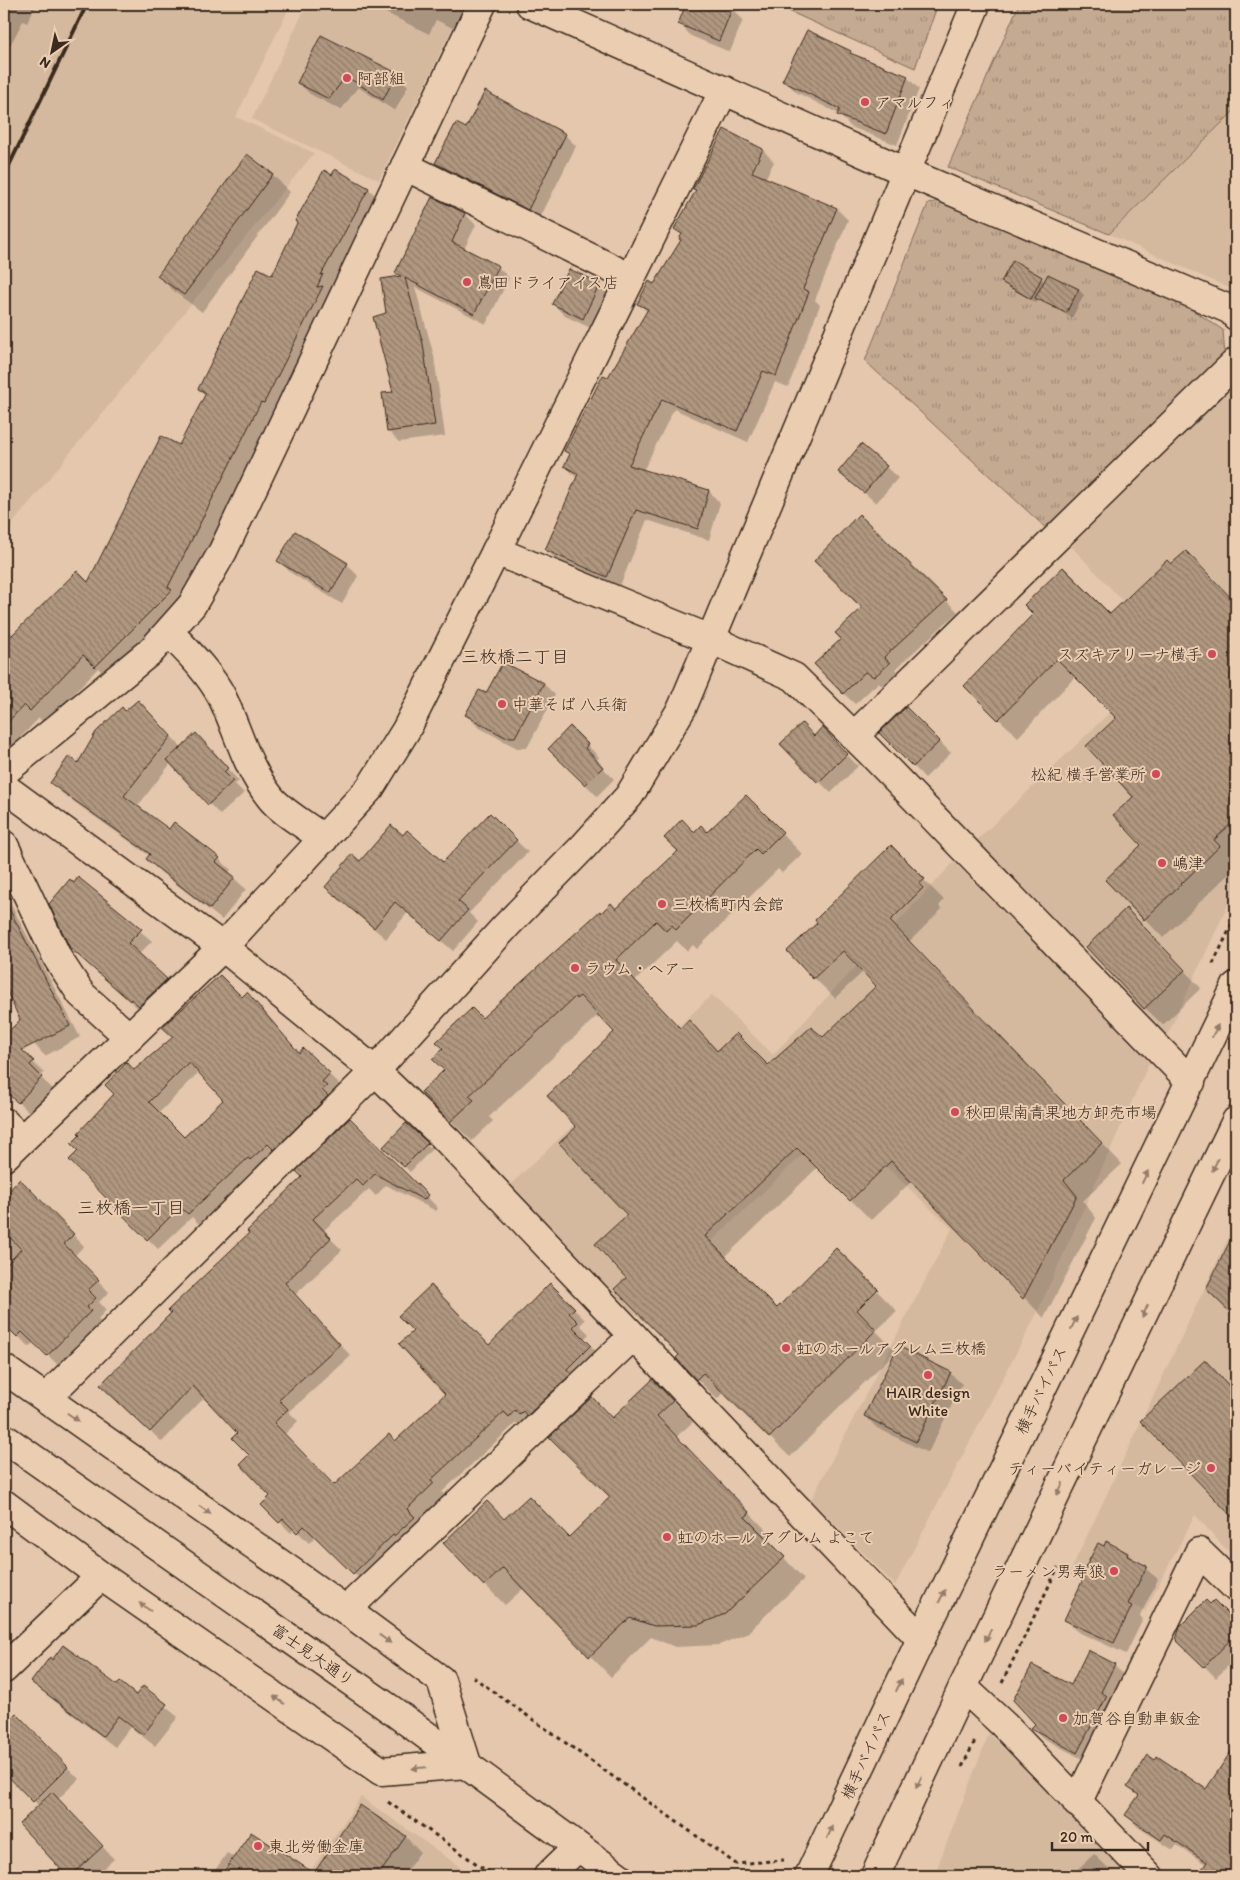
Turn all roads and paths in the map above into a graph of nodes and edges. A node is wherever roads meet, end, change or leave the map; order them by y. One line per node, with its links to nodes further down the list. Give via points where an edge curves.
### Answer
1 (482, 4): 5 (main road)
2 (530, 4): 4 (main road)
3 (976, 4): 6 (main road)
4 (724, 90): 6 (main road); 7 (main road)
5 (405, 166): 7 (main road); 11 (main road, via 223,550 192,605)
6 (904, 172): 8 (main road, via 1231,310); 12 (main road)
7 (631, 278): 10 (main road)
8 (1236, 316)
9 (1236, 362): 13 (main road)
10 (496, 551): 12 (main road); 16 (main road, via 406,730 370,788)
11 (169, 632): 14 (main road, via 146,656); 16 (main road, via 204,670 222,696 247,758 271,799)
12 (710, 639): 13 (main road, via 794,677); 23 (main road, via 682,708 629,796 506,926)
13 (854, 736): 24 (main road)
14 (4, 772)
15 (4, 787): 19 (main road)
16 (324, 839): 19 (main road)
17 (4, 845): 22 (main road, via 58,959 81,994)
18 (1236, 916): 20 (path)
19 (223, 947): 22 (main road); 23 (main road)
20 (1210, 969)
21 (1236, 986): 24 (main road, 横手バイパス, one-way to 21)
22 (129, 1037): 26 (main road)
23 (376, 1071): 27 (main road, via 448,1141); 29 (main road)
24 (1191, 1082): 35 (main road, 横手バイパス, one-way to 24)
25 (1235, 1125): 38 (main road, one-way to 38)
26 (10, 1139)
27 (633, 1336): 34 (main road); 35 (main road)
28 (4, 1369): 29 (main road)
29 (46, 1398): 34 (main road, one-way to 34)
30 (4, 1438): 39 (main road, 富士見大通り)
31 (4, 1504): 32 (main road)
32 (102, 1576): 36 (main road); 39 (main road, one-way to 32, via 381,1771)
33 (1236, 1588): 40 (main road, via 1199,1552)
34 (346, 1610): 39 (main road, one-way to 39, via 441,1680)
35 (921, 1640): 45 (main road, 横手バイパス, one-way to 35)
36 (4, 1669)
37 (468, 1674): 42 (path, via 736,1864)
38 (963, 1687): 40 (main road, via 1004,1725); 46 (main road, one-way to 46)
39 (467, 1764): 41 (main road, 富士見大通り)
40 (1077, 1803): 47 (main road)
41 (577, 1848): 43 (main road); 44 (main road, 富士見大通り)
42 (785, 1860)
43 (548, 1876)
44 (618, 1876)
45 (810, 1876)
46 (875, 1876)
47 (1150, 1876)

